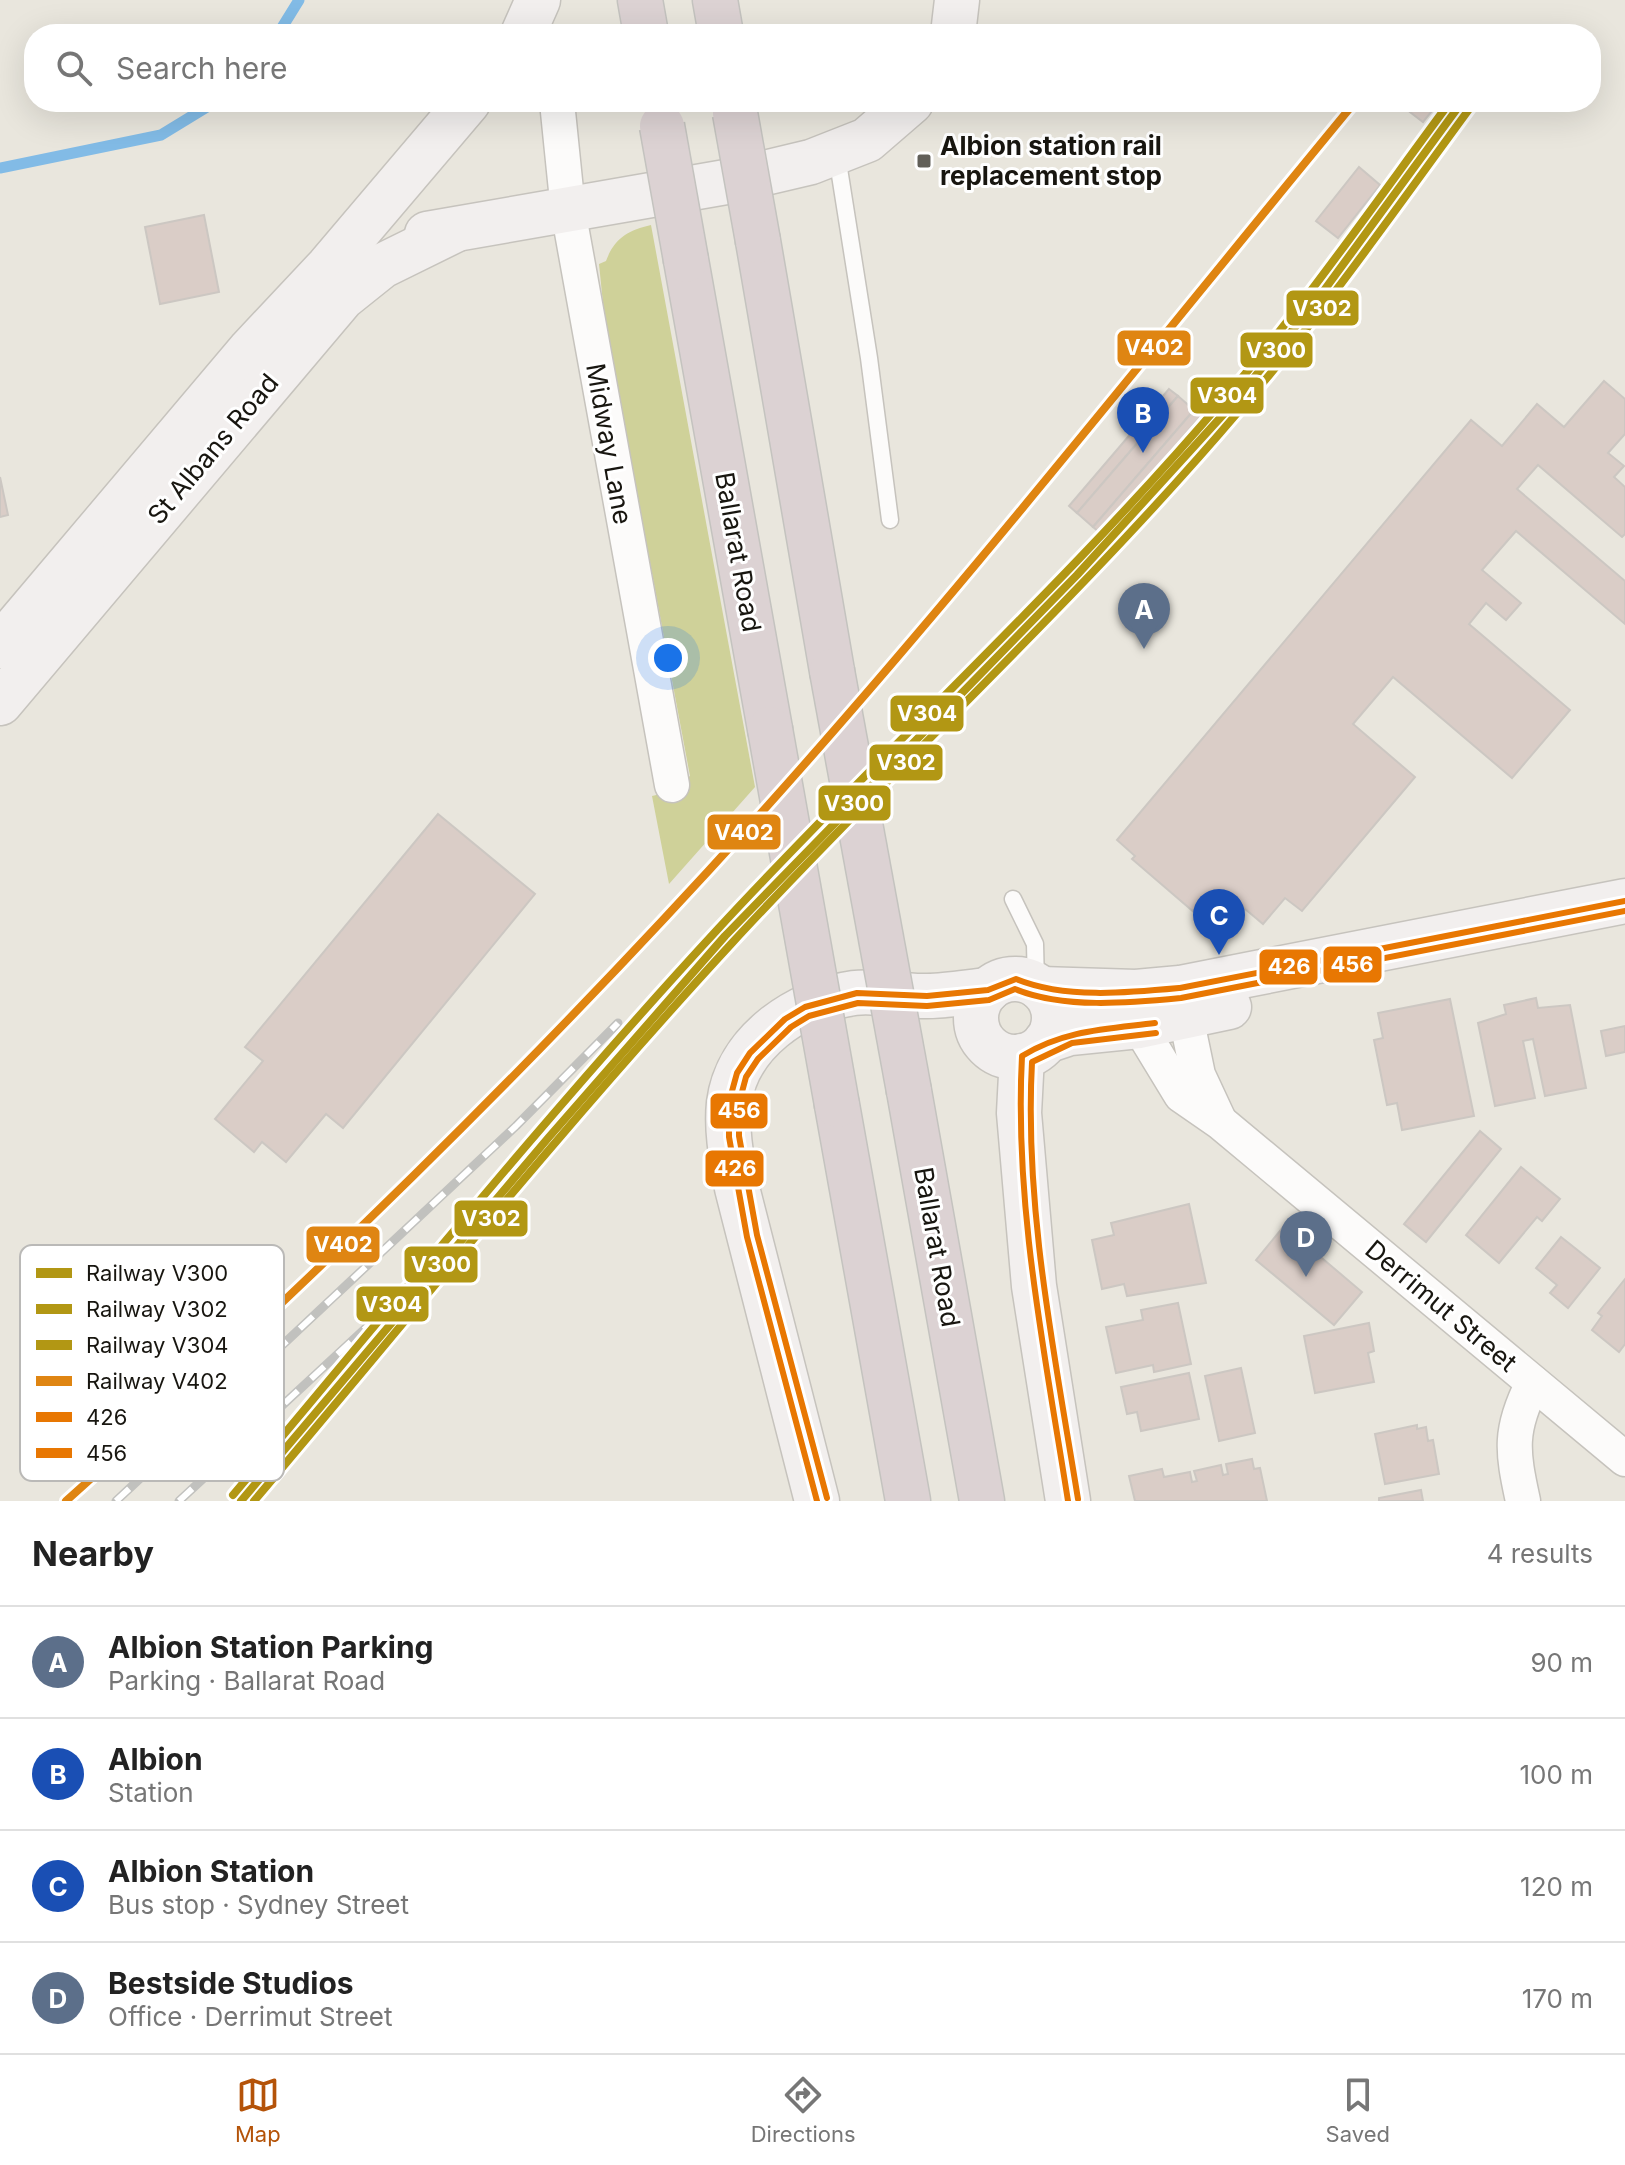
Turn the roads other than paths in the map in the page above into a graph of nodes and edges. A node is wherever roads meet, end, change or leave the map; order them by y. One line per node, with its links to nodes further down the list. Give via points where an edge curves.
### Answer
1 (640, 0): 5 (highway)
2 (715, 0): 6 (highway)
3 (929, 0): 7 (street)
4 (957, 0): 8 (street)
5 (644, 24)
6 (719, 24)
7 (928, 24)
8 (954, 24)
9 (460, 112): 17 (street, St Albans Road)
10 (558, 112): 15 (street, Midway Lane)
11 (735, 112): 35 (highway, Ballarat Road, bridge)
12 (898, 112): 14 (street, St Albans Road, via 867,140)
13 (660, 114): 34 (highway, Ballarat Road, bridge)
14 (837, 155): 15 (street, St Albans Road, via 726,182); 19 (lane)
15 (568, 210): 16 (street, St Albans Road); 22 (street, Midway Lane)
16 (455, 230): 17 (street, St Albans Road, via 391,239); 18 (street, St Albans Road, via 382,266 342,298)
17 (328, 267): 18 (street, St Albans Road, via 251,349)
18 (167, 476): 20 (street, St Albans Road); 21 (street, St Albans Road)
19 (890, 520)
20 (0, 646)
21 (0, 703)
22 (672, 785)
23 (1013, 899): 25 (lane, via 1035,944)
24 (1625, 901): 27 (street, via 1377,952)
25 (1039, 987): 26 (street, via 1006,980); 27 (street); 29 (street, via 1053,1009 1052,1031)
26 (988, 990): 29 (street, via 977,1009 978,1031 991,1049 1012,1057); 33 (street, via 834,997 785,1019 737,1073 729,1102 729,1137 737,1188)
27 (1183, 1003): 28 (street); 30 (street, Derrimut Street, via 1198,1075)
28 (1139, 1026): 29 (street, via 1070,1033); 30 (street, Derrimut Street, via 1181,1095)
29 (1034, 1048): 36 (street, via 1019,1113 1034,1286)
30 (1220, 1122): 31 (street, Derrimut Street)
31 (1533, 1383): 32 (street, Derrimut Street); 37 (street, via 1520,1409 1512,1451)
32 (1625, 1459)
33 (817, 1501)
34 (908, 1501)
35 (982, 1501)
36 (1068, 1501)
37 (1523, 1501)

